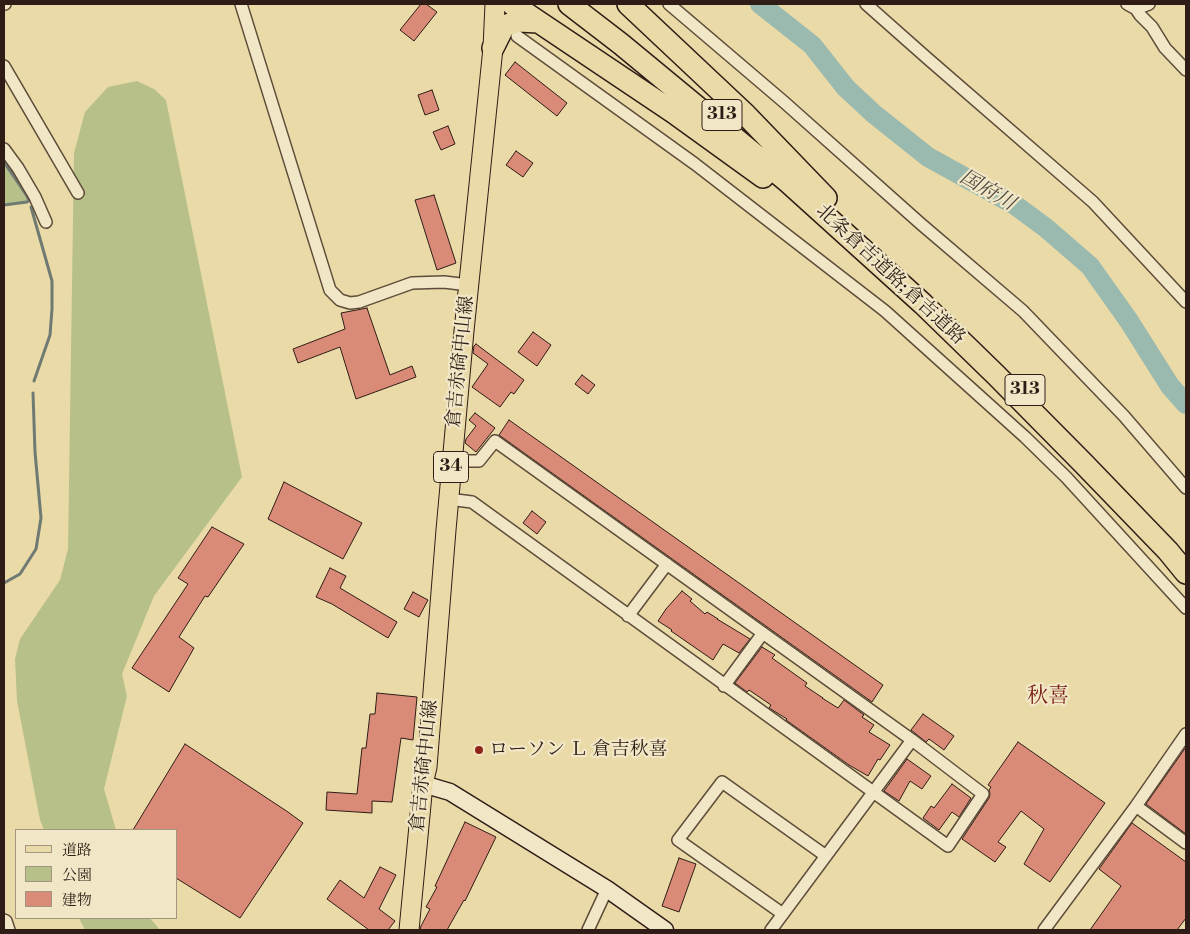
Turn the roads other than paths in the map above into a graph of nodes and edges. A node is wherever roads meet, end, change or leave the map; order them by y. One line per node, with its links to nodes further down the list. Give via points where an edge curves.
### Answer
1 (241, 4): 21 (street, via 330,290 340,300 350,303 412,283)
2 (495, 4): 13 (main road, 倉吉赤碕中山線 / 34)
3 (512, 4): 11 (highway)
4 (569, 4): 20 (highway, 北条倉吉道路;倉吉道路 / 313, via 788,182)
5 (586, 4): 19 (highway, 北条倉吉道路;倉吉道路 / 313, via 750,138)
6 (628, 4): 19 (highway, via 746,115)
7 (669, 4): 24 (street, via 1023,310 1124,416)
8 (866, 4): 22 (street, via 1093,202)
9 (1149, 4): 10 (street)
10 (1131, 6): 15 (street)
11 (538, 22): 13 (highway, via 519,21 504,26); 20 (highway, via 673,112)
12 (517, 36): 29 (street, via 695,164 886,311 1066,477)
13 (493, 48): 21 (main road, 倉吉赤碕中山線 / 34)
14 (4, 66): 17 (street)
15 (1186, 70)
16 (4, 149): 18 (street, via 35,197)
17 (78, 192)
18 (46, 222)
19 (856, 230): 26 (highway, 北条倉吉道路;倉吉道路 / 313, via 931,296 1003,367)
20 (892, 276): 28 (highway, 北条倉吉道路;倉吉道路 / 313, via 1084,464)
21 (469, 285): 23 (main road, 倉吉赤碕中山線 / 34)
22 (1186, 302)
23 (452, 461): 25 (main road, 倉吉赤碕中山線 / 34); 27 (street, via 479,461 495,441)
24 (1186, 488)
25 (448, 499): 30 (street, via 472,502); 35 (main road, 倉吉赤碕中山線 / 34)
26 (1186, 558)
27 (667, 564): 30 (street); 31 (street)
28 (1186, 573)
29 (1186, 608)
30 (628, 616): 32 (street)
31 (763, 633): 32 (street); 34 (street)
32 (724, 686): 36 (street)
33 (1186, 734): 37 (street)
34 (912, 740): 36 (street); 36 (street, via 983,794 948,846)
35 (423, 784): 40 (street, via 450,792); 44 (main road, 倉吉赤碕中山線 / 34)
36 (872, 793): 39 (street)
37 (1136, 806): 38 (street); 48 (street)
38 (1186, 843)
39 (826, 856): 41 (street); 41 (street, via 722,782 678,840)
40 (607, 889): 45 (street); 46 (street)
41 (783, 914): 47 (street)
42 (4, 920): 43 (street)
43 (9, 930)
44 (409, 930)
45 (588, 930)
46 (666, 930)
47 (771, 930)
48 (1044, 930)

